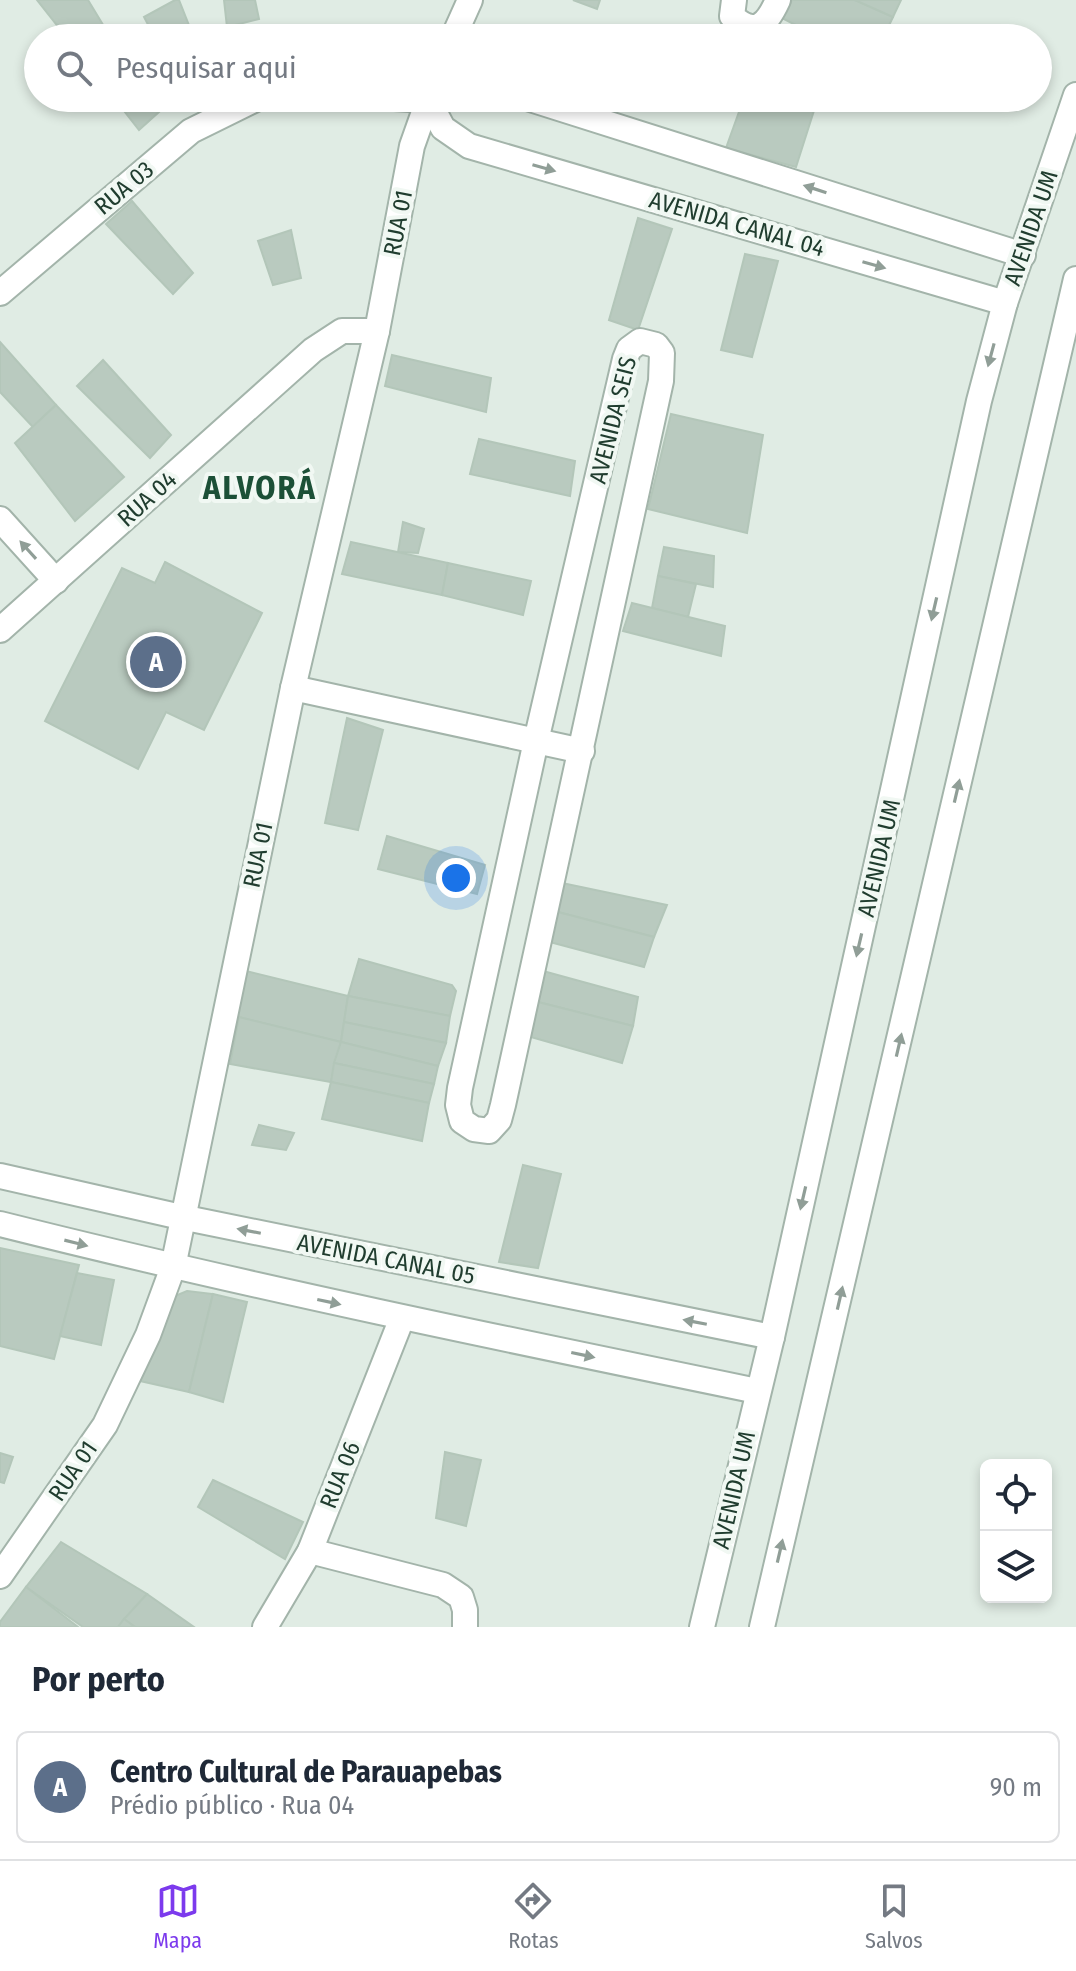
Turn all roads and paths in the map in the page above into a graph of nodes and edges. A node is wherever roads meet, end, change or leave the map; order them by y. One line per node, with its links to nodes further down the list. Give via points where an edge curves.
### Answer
1 (470, 0): 4 (street)
2 (734, 0): 5 (street, via 732,16)
3 (778, 0): 6 (street)
4 (459, 24)
5 (741, 24)
6 (761, 24)
7 (1076, 95): 12 (street, AVENIDA UM)
8 (230, 112): 14 (street, RUA 03, via 191,131)
9 (425, 112): 16 (street, RUA 01, via 412,146)
10 (436, 112): 15 (street, AVENIDA CANAL 04, one-way to 15, via 443,128 469,146)
11 (571, 112): 12 (street, one-way to 11)
12 (1023, 255): 15 (street, AVENIDA UM)
13 (1076, 279): 35 (street, one-way to 13)
14 (0, 293)
15 (1005, 303): 28 (street, AVENIDA UM, one-way to 28)
16 (377, 331): 18 (street, RUA 04, via 342,331 313,350); 20 (street, RUA 01)
17 (0, 519): 18 (street, one-way to 17)
18 (56, 581): 19 (street, RUA 04)
19 (4, 618)
20 (293, 688): 21 (street); 24 (street, RUA 01)
21 (536, 741): 22 (street); 22 (street, AVENIDA SEIS, via 460,1088 462,1121 474,1129 489,1131 499,1120); 22 (street, AVENIDA SEIS, via 625,359 634,344 648,342 662,353 661,381)
22 (582, 751)
23 (0, 1176): 24 (street, AVENIDA CANAL 05)
24 (181, 1217): 26 (street, RUA 01); 28 (street, AVENIDA CANAL 05, one-way to 24)
25 (0, 1224): 26 (street, one-way to 26)
26 (173, 1267): 27 (street, one-way to 27); 31 (street, RUA 01, via 105,1425)
27 (402, 1318): 29 (street, one-way to 29); 30 (street, RUA 06)
28 (772, 1337): 29 (street, AVENIDA UM)
29 (757, 1391): 34 (street, AVENIDA UM)
30 (310, 1551): 32 (street, RUA 06); 33 (street, via 443,1585 461,1597)
31 (0, 1576)
32 (265, 1627)
33 (465, 1627)
34 (702, 1627)
35 (762, 1627)

